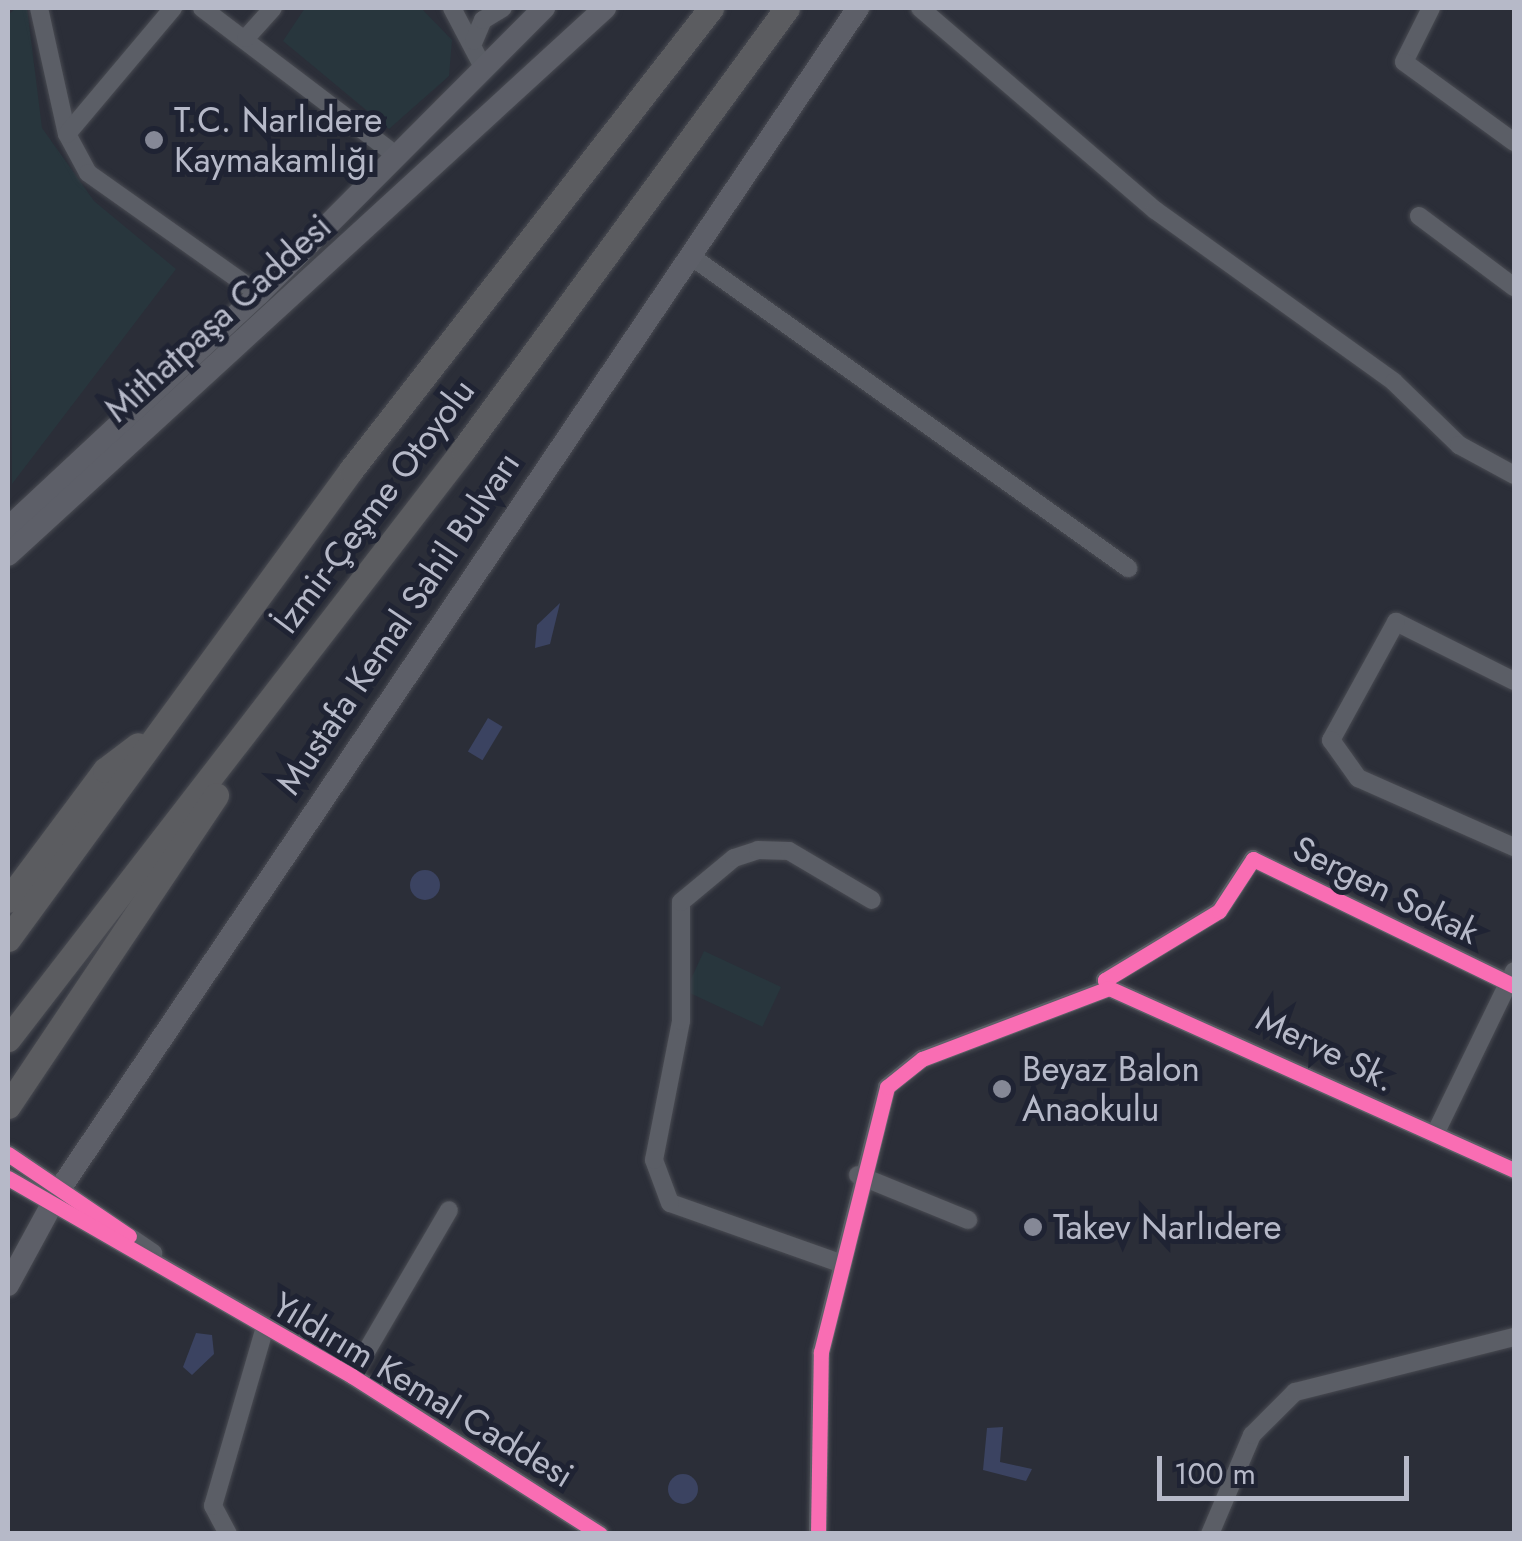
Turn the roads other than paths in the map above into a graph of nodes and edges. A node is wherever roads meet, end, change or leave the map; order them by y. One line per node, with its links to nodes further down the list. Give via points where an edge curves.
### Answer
1 (39, 8): 18 (street)
2 (173, 8): 18 (street)
3 (202, 8): 14 (street)
4 (273, 8): 14 (street)
5 (452, 8): 15 (street)
6 (503, 8): 15 (street, via 483,20)
7 (605, 8): 17 (main road, Mithatpaşa Caddesi)
8 (710, 8): 31 (highway, İzmir-Çeşme Otoyolu)
9 (788, 8): 25 (highway, İzmir-Çeşme Otoyolu)
10 (858, 8): 22 (main road, Mustafa Kemal Sahil Bulvarı)
11 (920, 8): 26 (street, via 1155,210 1394,382 1459,444)
12 (1431, 8): 19 (street, via 1404,62)
13 (533, 10): 16 (main road, Mithatpaşa Caddesi); 17 (main road, via 547,36)
14 (246, 38): 20 (street)
15 (474, 41): 16 (street)
16 (484, 69): 17 (main road, via 502,80); 20 (main road, Mithatpaşa Caddesi)
17 (538, 73): 28 (main road, Mithatpaşa Caddesi)
18 (67, 134): 24 (street, via 102,188)
19 (1514, 142)
20 (398, 157): 24 (main road, Mithatpaşa Caddesi)
21 (1419, 216): 23 (street)
22 (692, 258): 29 (street); 45 (main road, Mustafa Kemal Sahil Bulvarı)
23 (1514, 287)
24 (259, 294): 27 (main road, Mithatpaşa Caddesi)
25 (463, 450): 38 (highway, İzmir-Çeşme Otoyolu); 39 (highway)
26 (1514, 475)
27 (8, 528)
28 (8, 555)
29 (1128, 568)
30 (1514, 681): 32 (street, via 1396,622 1330,740 1358,778)
31 (157, 730): 33 (highway, via 105,770); 35 (highway, İzmir-Çeşme Otoyolu)
32 (1514, 847)
33 (8, 900)
34 (872, 900): 49 (street, via 789,851 758,850 734,858 681,902 681,1021 654,1160 670,1203)
35 (8, 939)
36 (1512, 980): 37 (street, Sergen Sokak, via 1253,859 1219,910 1105,980); 40 (street)
37 (1109, 988): 40 (street, Merve Sk.); 43 (street, via 922,1059 886,1088)
38 (8, 1039)
39 (8, 1106)
40 (1435, 1134): 42 (street, Merve Sk.)
41 (8, 1154): 45 (street, Yıldırım Kemal Caddesi)
42 (1514, 1170)
43 (858, 1175): 48 (street); 49 (street)
44 (8, 1178): 46 (street, Yıldırım Kemal Caddesi)
45 (62, 1186): 46 (main road, Mustafa Kemal Sahil Bulvarı); 51 (street, Yıldırım Kemal Caddesi)
46 (51, 1208): 50 (main road, Mustafa Kemal Sahil Bulvarı); 51 (street, Yıldırım Kemal Caddesi)
47 (449, 1210): 54 (street)
48 (968, 1220)
49 (837, 1262): 57 (street, via 821,1352)
50 (8, 1285)
51 (214, 1298): 52 (street, Yıldırım Kemal Caddesi)
52 (264, 1330): 54 (street, Yıldırım Kemal Caddesi); 55 (street, via 214,1506)
53 (1514, 1337): 58 (street, via 1295,1392 1252,1435)
54 (352, 1376): 56 (street, Yıldırım Kemal Caddesi)
55 (228, 1534)
56 (600, 1534)
57 (818, 1534)
58 (1210, 1534)

